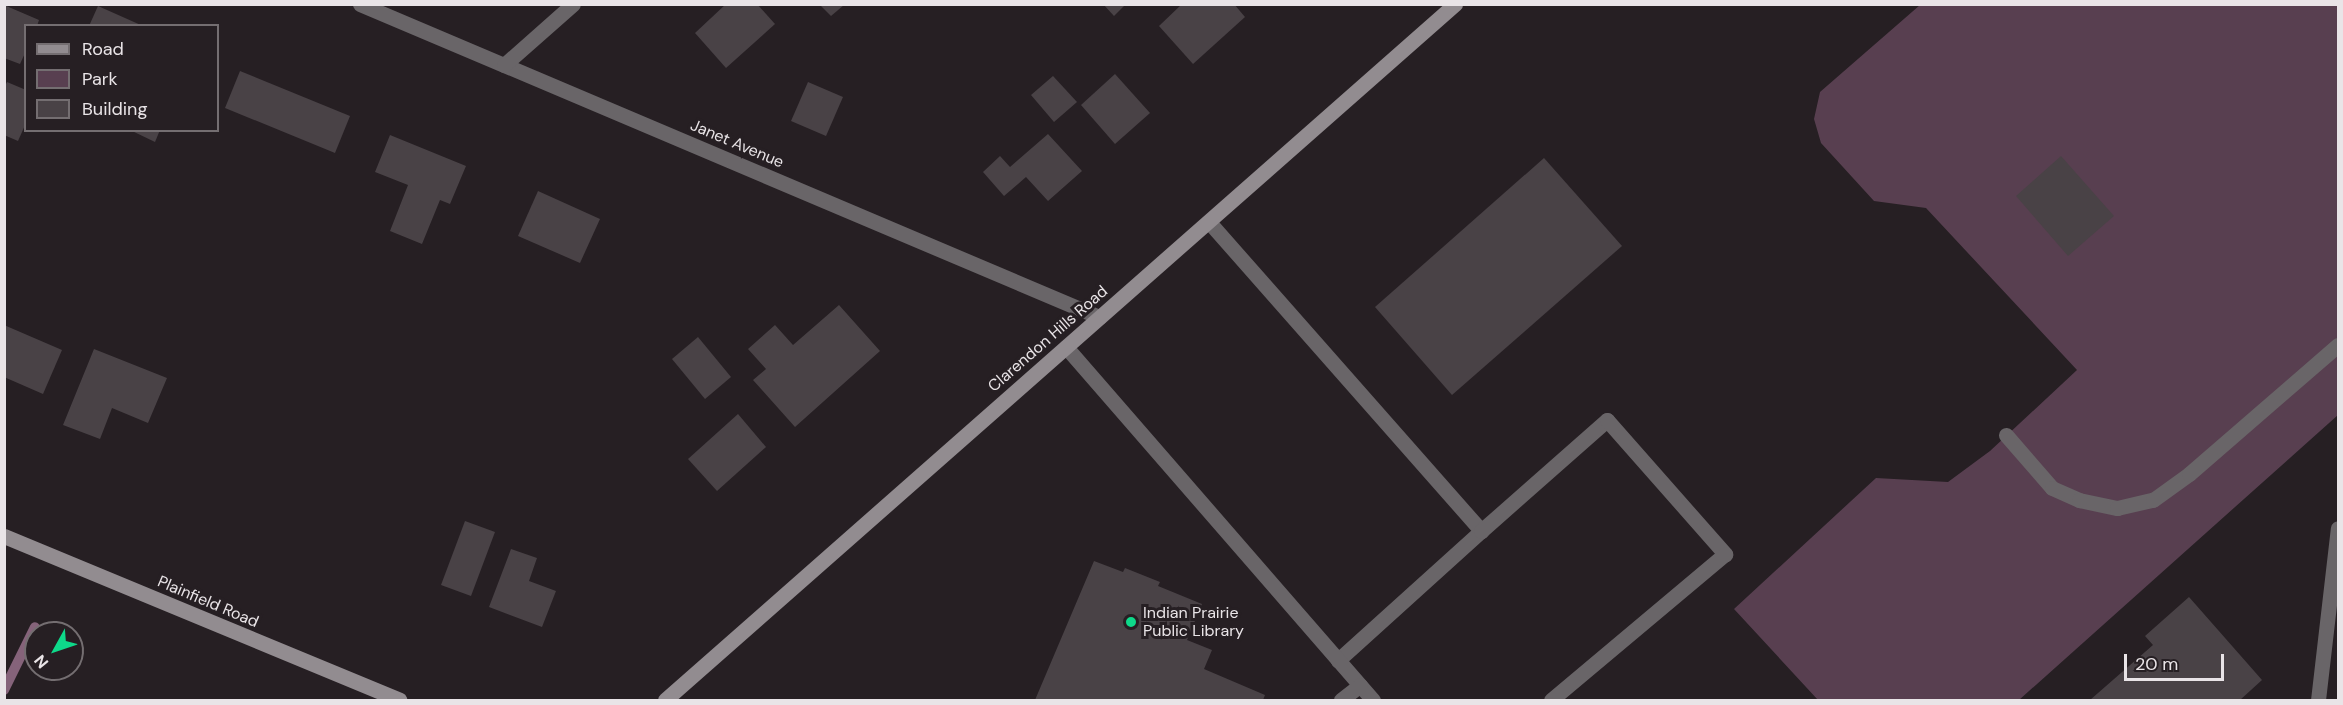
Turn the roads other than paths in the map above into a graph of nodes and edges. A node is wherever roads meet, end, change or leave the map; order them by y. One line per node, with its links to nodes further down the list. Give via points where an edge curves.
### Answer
1 (360, 4): 4 (street, Janet Avenue)
2 (573, 4): 4 (street)
3 (1455, 4): 5 (street, Clarendon Hills Road)
4 (504, 65): 6 (street, Janet Avenue)
5 (1209, 222): 6 (street, Clarendon Hills Road); 11 (street)
6 (1099, 317): 8 (street, Clarendon Hills Road)
7 (2338, 345): 9 (street, via 2189,474 2152,500 2117,508 2079,500 2052,488)
8 (1066, 347): 13 (street); 16 (street, Clarendon Hills Road)
9 (2006, 435)
10 (2338, 528): 20 (street)
11 (1481, 531): 13 (street); 19 (street, via 1607,420 1725,554)
12 (4, 536): 15 (street, Plainfield Road)
13 (1338, 660): 14 (street)
14 (1360, 685): 17 (street); 18 (street)
15 (399, 700)
16 (665, 700)
17 (1341, 700)
18 (1373, 700)
19 (1551, 700)
20 (2318, 700)

